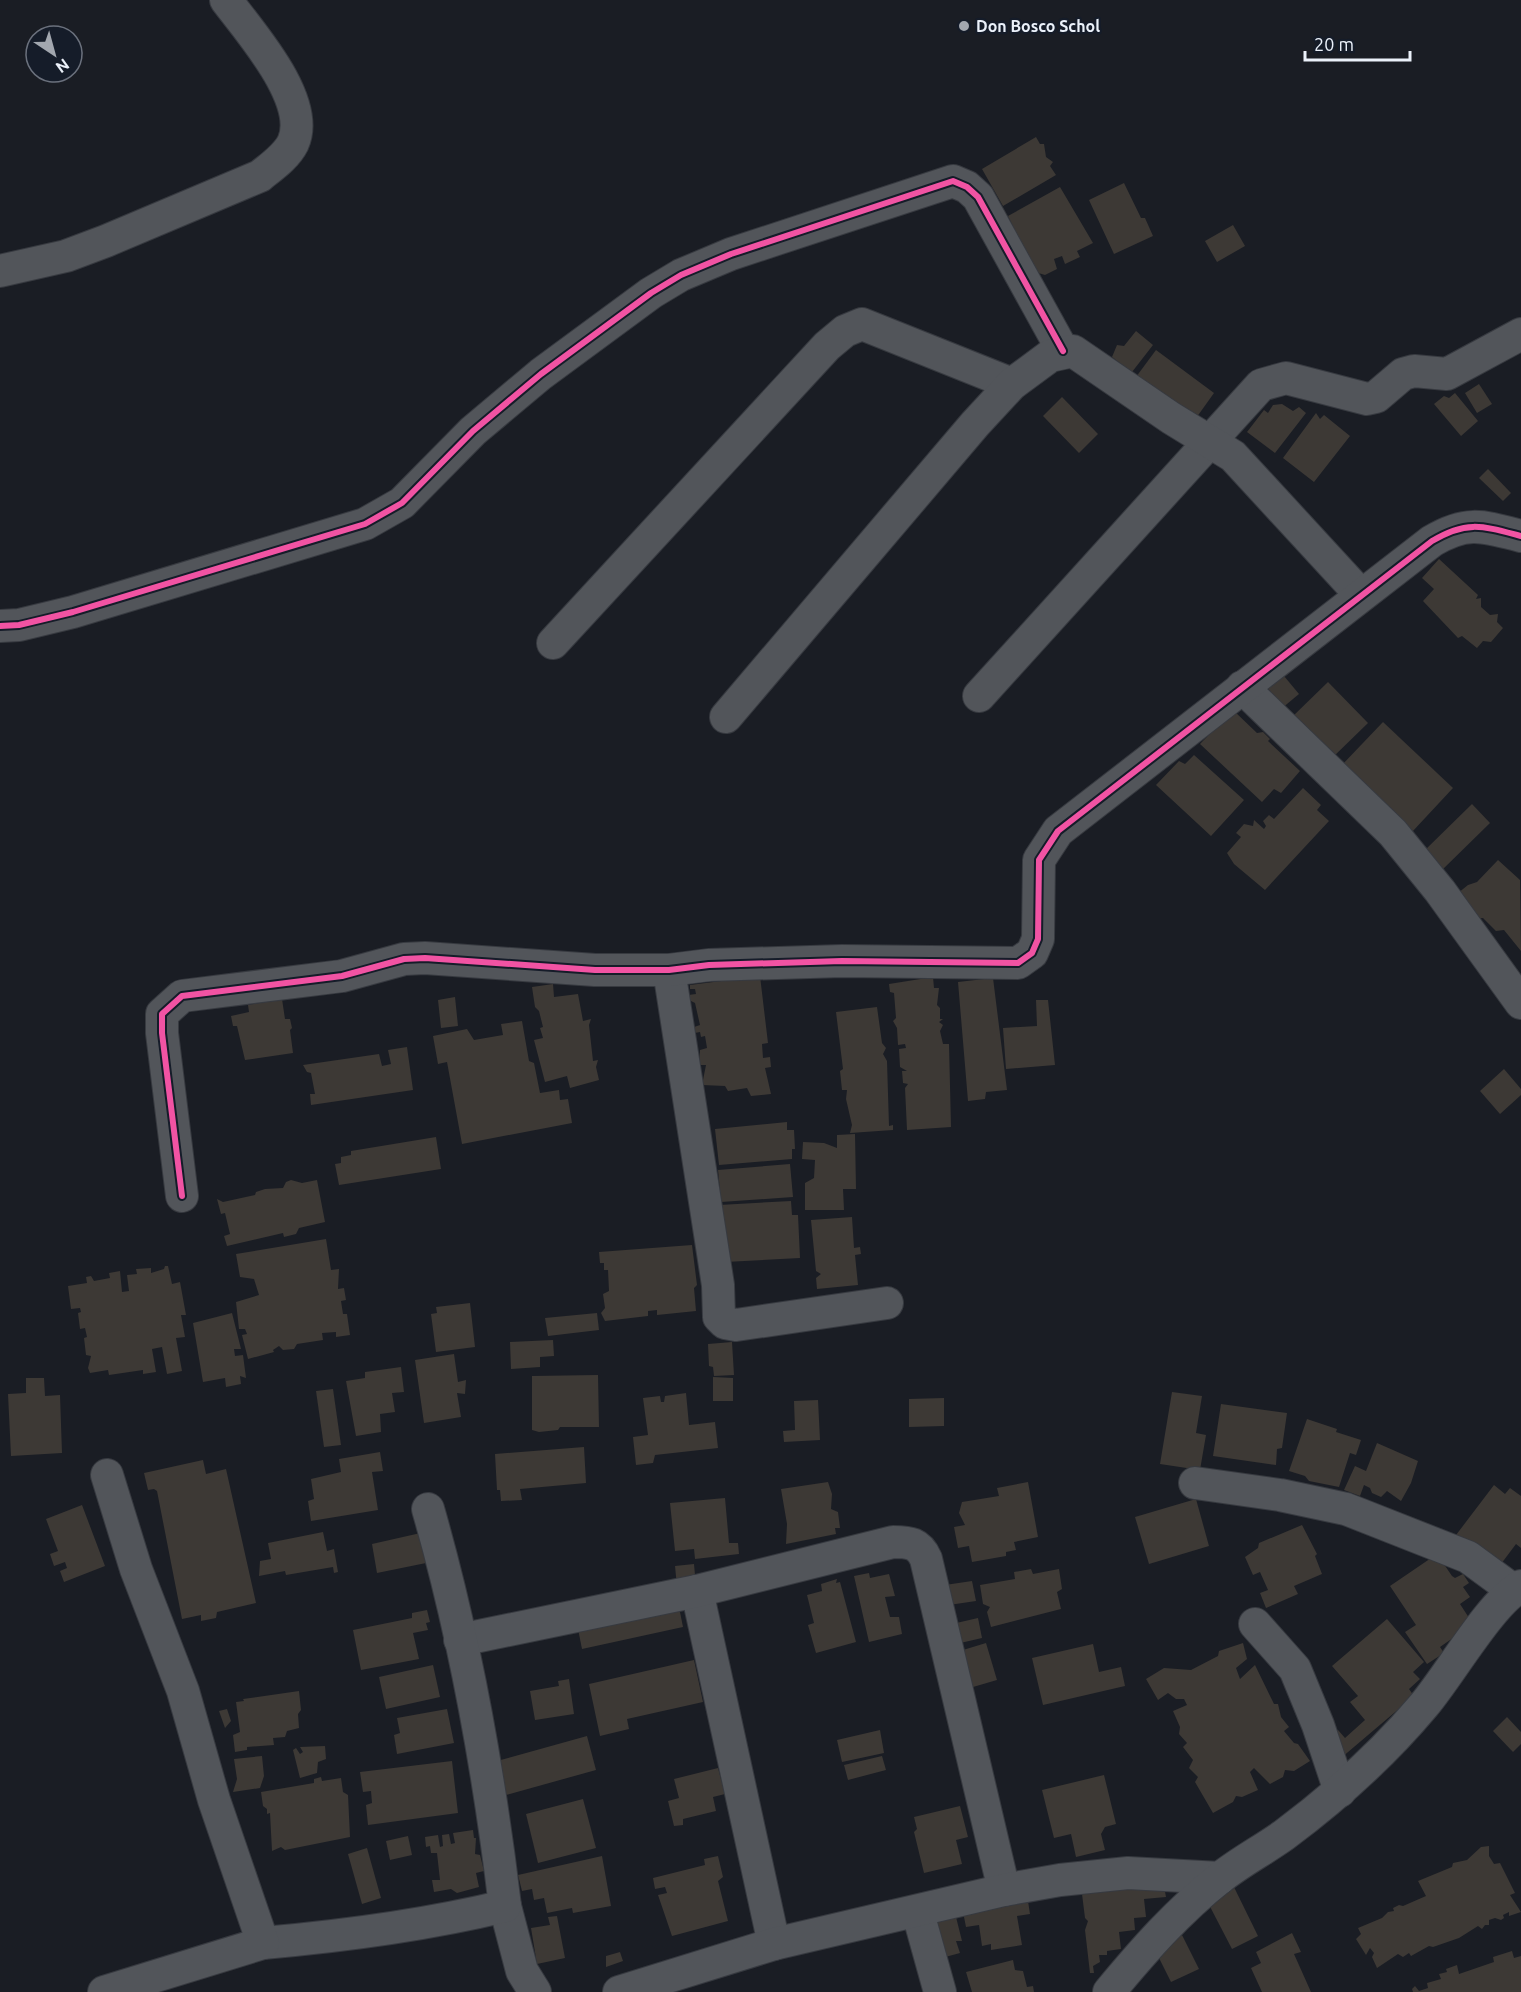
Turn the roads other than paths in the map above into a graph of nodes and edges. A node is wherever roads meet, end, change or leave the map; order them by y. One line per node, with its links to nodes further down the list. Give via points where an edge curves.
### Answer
1 (226, 0): 2 (street, via 270,60 291,97 295,133 280,160 260,176 106,241 66,256)
2 (0, 271)
3 (1521, 334): 6 (street, via 1447,374 1403,374 1376,397 1367,399 1286,378 1261,384)
4 (1063, 351): 5 (street); 6 (street, via 1073,351 1089,360 1171,418); 9 (street, via 978,197 954,181 731,254 661,287 541,374 473,432 402,502 365,524 73,612 19,626)
5 (1012, 384): 10 (street, via 862,324 845,331); 13 (street)
6 (1212, 441): 8 (street, via 1233,456); 12 (street)
7 (1521, 536): 8 (street, via 1474,526 1455,528)
8 (1361, 595): 11 (street)
9 (0, 626)
10 (553, 643)
11 (1242, 687): 14 (street, via 1092,803 1044,848 1039,860 1038,939 1032,953 1018,963 842,961); 15 (street, via 1393,833)
12 (979, 696)
13 (726, 717)
14 (669, 970): 16 (street, via 595,970 404,959 342,976 182,996 162,1014 162,1033); 17 (street, via 718,1285 718,1317 736,1325)
15 (1521, 1002)
16 (182, 1196)
17 (887, 1303)
18 (107, 1475): 30 (street, via 135,1569 183,1691 214,1800)
19 (1195, 1483): 21 (street, via 1346,1509 1468,1557)
20 (428, 1509): 24 (street)
21 (1517, 1588): 25 (street, via 1425,1704)
22 (697, 1591): 24 (street); 27 (street, via 894,1542 918,1545 926,1559); 31 (street)
23 (1255, 1624): 25 (street, via 1294,1669)
24 (460, 1640): 28 (street, via 497,1839)
25 (1340, 1791): 26 (street)
26 (1220, 1878): 27 (street, via 1128,1873); 36 (street, via 1162,1930)
27 (1004, 1890): 29 (street)
28 (505, 1906): 30 (street, via 368,1931); 33 (street, via 522,1971)
29 (918, 1912): 31 (street); 35 (street)
30 (263, 1943): 32 (street)
31 (774, 1944): 34 (street)
32 (104, 1992)
33 (535, 1992)
34 (619, 1992)
35 (940, 1992)
36 (1109, 1992)

